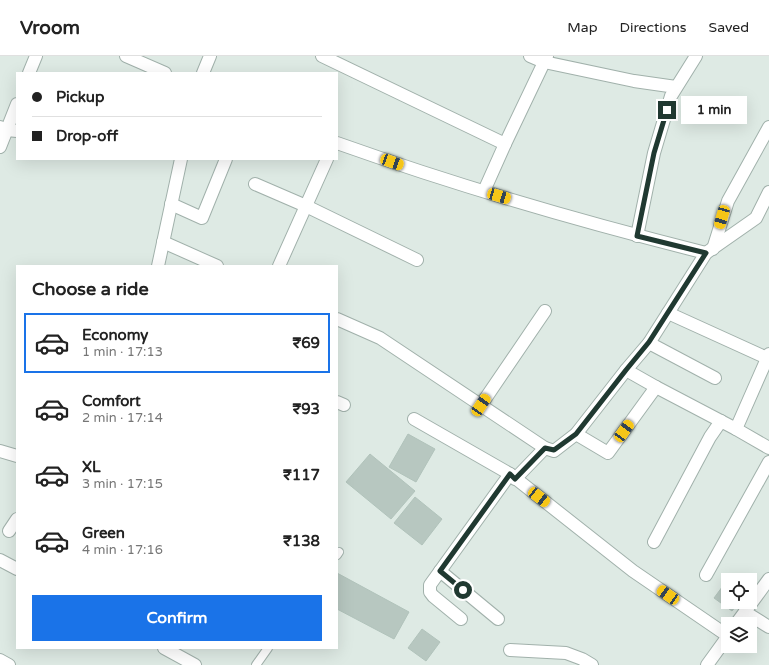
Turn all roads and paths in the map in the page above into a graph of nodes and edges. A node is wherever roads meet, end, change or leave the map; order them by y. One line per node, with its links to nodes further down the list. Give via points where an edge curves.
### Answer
1 (36, 56): 8 (street)
2 (127, 56): 9 (street)
3 (210, 56): 10 (street)
4 (322, 56): 16 (street)
5 (530, 56): 7 (street)
6 (696, 56): 11 (street)
7 (546, 59): 11 (street, via 634,81); 16 (street)
8 (29, 72)
9 (163, 72)
10 (203, 72)
11 (676, 87): 27 (street, via 654,153)
12 (16, 107): 14 (street)
13 (769, 127): 29 (street, via 728,201)
14 (8, 129): 17 (street)
15 (338, 143): 22 (street, via 419,172)
16 (505, 144): 22 (street)
17 (0, 147)
18 (181, 160): 24 (street)
19 (226, 160): 24 (street, via 202,218)
20 (327, 160): 25 (street)
21 (256, 184): 25 (street)
22 (484, 191): 27 (street)
23 (769, 192): 26 (street)
24 (171, 204): 28 (street)
25 (306, 206): 30 (street); 33 (street)
26 (765, 210): 29 (street)
27 (637, 236): 29 (street)
28 (163, 242): 31 (street); 32 (street)
29 (710, 251): 35 (street)
30 (417, 260)
31 (158, 265)
32 (215, 265)
33 (279, 265)
34 (545, 311): 42 (street)
35 (668, 313): 37 (street); 38 (street)
36 (338, 319): 42 (street, via 380,338)
37 (649, 342): 39 (street); 40 (street)
38 (768, 356): 45 (street)
39 (626, 370): 41 (street); 46 (street)
40 (715, 378)
41 (656, 387): 44 (street); 46 (street, via 608,453)
42 (481, 405): 47 (street)
43 (414, 419): 52 (street)
44 (721, 421): 45 (street); 55 (street)
45 (736, 429): 48 (street)
46 (576, 434): 47 (street, via 554,450)
47 (545, 448): 52 (street)
48 (769, 448)
49 (0, 450): 50 (street)
50 (16, 456)
51 (769, 462): 59 (street)
52 (512, 476): 58 (street); 66 (street, via 633,571)
53 (16, 520): 54 (street)
54 (9, 531)
55 (654, 542)
56 (0, 560): 57 (street)
57 (16, 568)
58 (440, 571): 63 (street, via 430,585 430,592); 64 (street)
59 (706, 575)
60 (769, 579): 61 (street)
61 (745, 612): 62 (street); 65 (street)
62 (741, 617)
63 (462, 619)
64 (498, 619)
65 (769, 626)
66 (721, 631)
67 (721, 645): 76 (street)
68 (166, 649): 73 (street)
69 (267, 649): 74 (lane)
70 (510, 650): 75 (street, via 566,653)
71 (0, 660): 72 (street)
72 (8, 665)
73 (195, 665)
74 (256, 665)
75 (592, 665)
76 (706, 665)

